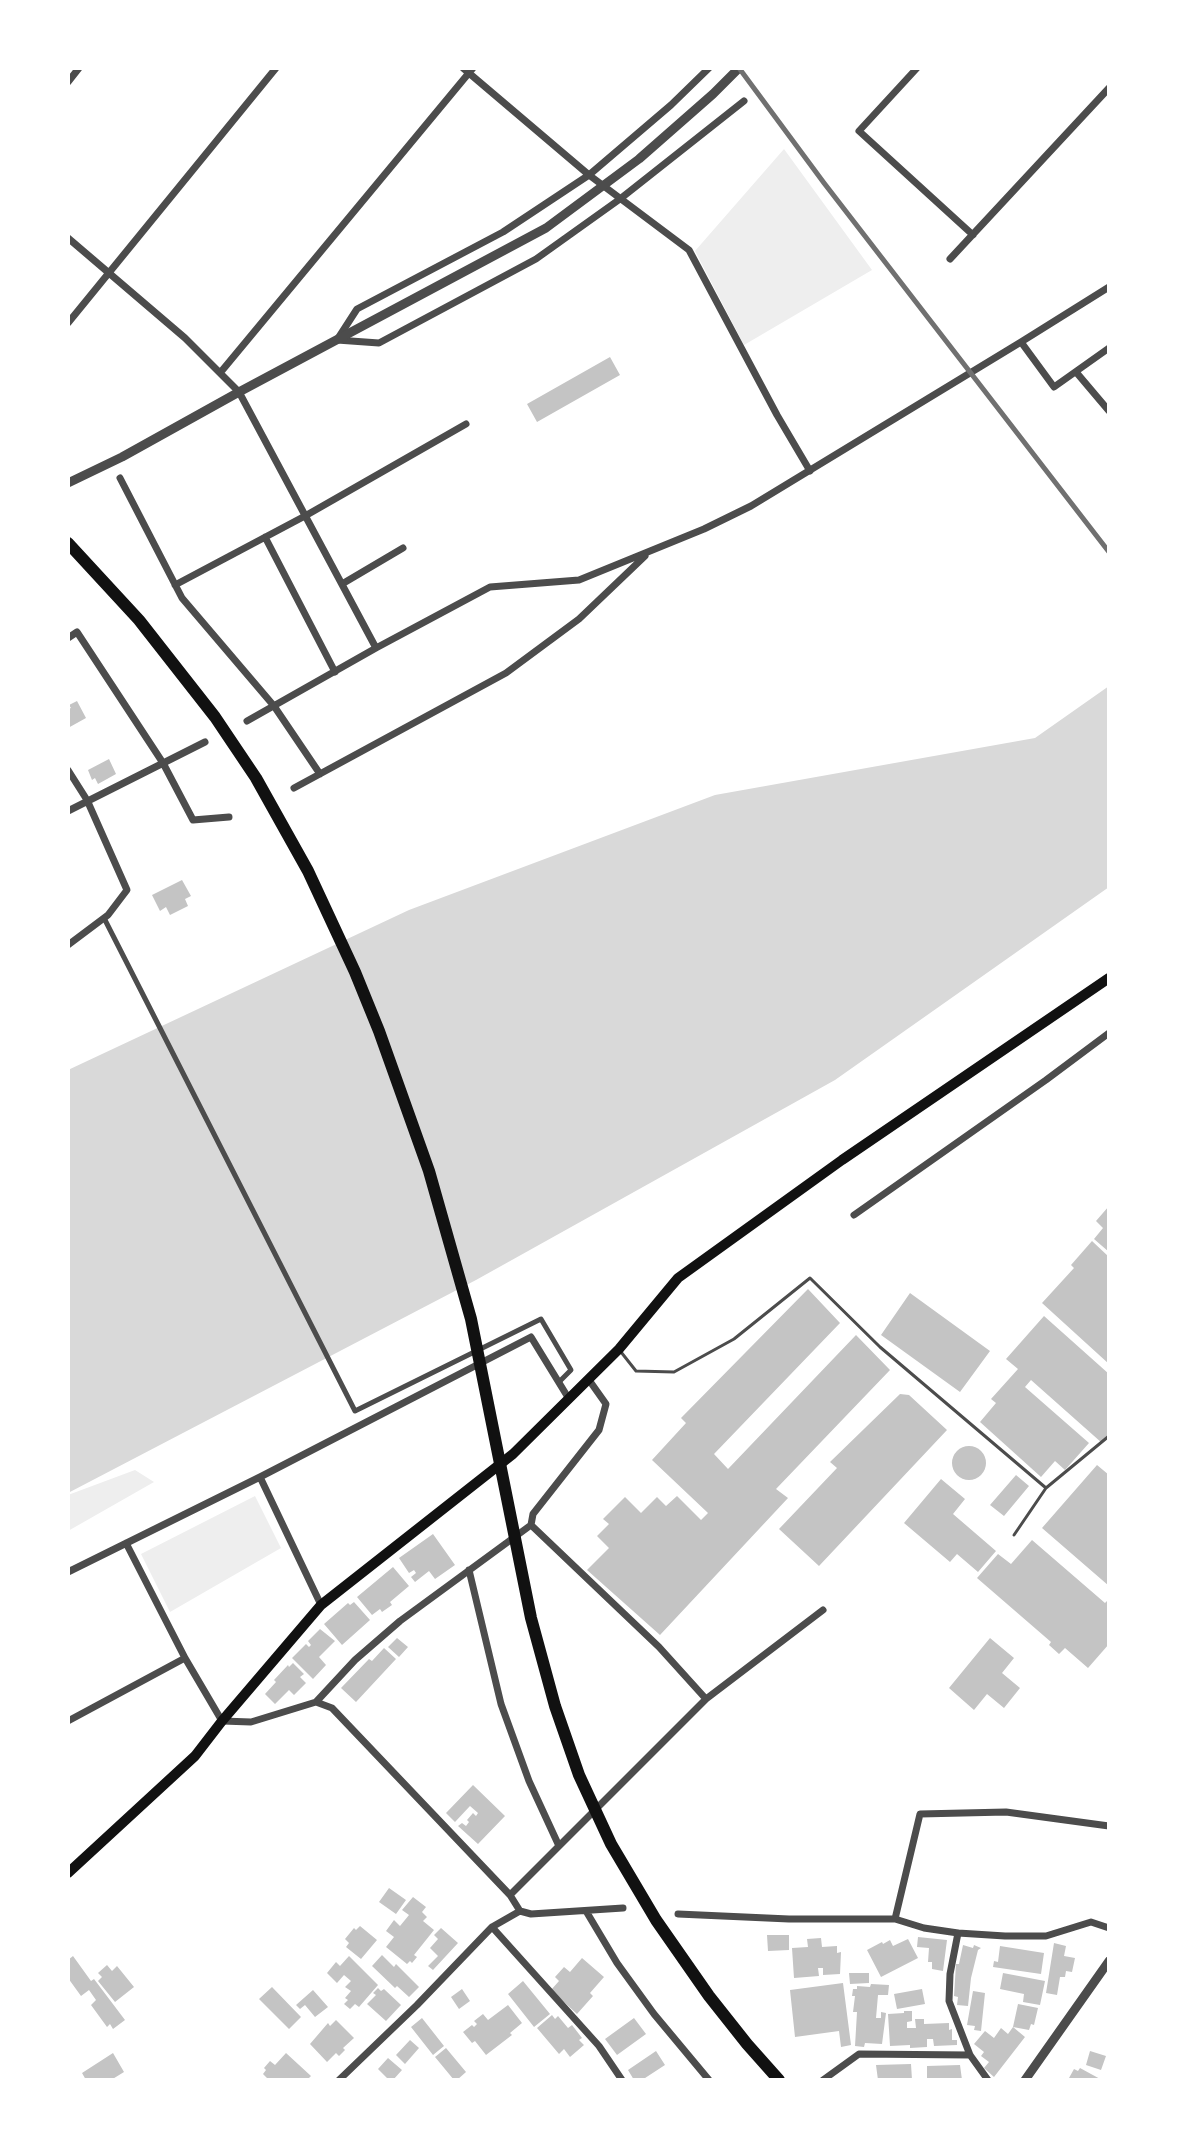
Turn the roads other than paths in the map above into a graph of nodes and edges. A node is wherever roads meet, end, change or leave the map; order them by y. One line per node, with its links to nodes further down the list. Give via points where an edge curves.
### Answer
1 (79, 68): 7 (street)
2 (276, 68): 15 (street)
3 (709, 68): 10 (street)
4 (739, 68): 18 (street, via 639,159 546,228)
5 (917, 68): 12 (street, via 859,131)
6 (468, 70): 10 (street); 22 (street)
7 (68, 82)
8 (1109, 88): 12 (street)
9 (744, 101): 11 (street)
10 (589, 175): 11 (street); 18 (street, via 503,232 357,309)
11 (620, 199): 18 (street, via 536,259 379,343); 26 (street, via 689,250)
12 (973, 235): 14 (street)
13 (68, 238): 15 (street)
14 (950, 259)
15 (110, 273): 17 (street); 22 (street)
16 (1109, 287): 19 (street)
17 (68, 323)
18 (337, 340): 23 (street)
19 (1021, 342): 21 (street, via 1054,387); 26 (street)
20 (1109, 348): 21 (street)
21 (1076, 372): 24 (street)
22 (220, 373): 23 (street)
23 (239, 392): 28 (street); 29 (street)
24 (1109, 411)
25 (466, 424): 29 (street)
26 (810, 471): 33 (street, via 751,506)
27 (120, 478): 35 (street)
28 (68, 483)
29 (305, 516): 30 (street); 34 (street)
30 (265, 537): 35 (street); 38 (street)
31 (68, 543): 90 (highway, via 139,620 215,717 308,871 373,1016 429,1171 471,1319 531,1618 579,1775 611,1844 656,1920)
32 (403, 548): 34 (street)
33 (649, 552): 37 (street, via 579,580 490,587); 44 (street, via 579,619 506,673)
34 (342, 584): 37 (street)
35 (175, 585): 39 (street)
36 (68, 638): 42 (street, via 77,632)
37 (376, 648): 38 (street)
38 (335, 672): 39 (street)
39 (274, 706): 40 (street); 44 (street)
40 (247, 721)
41 (205, 742): 42 (street)
42 (163, 763): 46 (street); 48 (street, via 193,820)
43 (68, 770): 46 (street)
44 (320, 774): 45 (street)
45 (294, 788)
46 (87, 800): 47 (street); 49 (street, via 127,890)
47 (68, 811)
48 (229, 817)
49 (104, 917): 50 (street); 56 (street, via 355,1411 541,1319 571,1370)
50 (68, 945)
51 (1109, 978): 54 (main road, via 678,1278)
52 (1109, 1033): 53 (street)
53 (854, 1215)
54 (619, 1349): 55 (main road); 60 (lane, via 636,1371 674,1372 734,1339 810,1278 880,1347)
55 (589, 1380): 57 (main road); 61 (street, via 606,1404 599,1430 533,1514)
56 (559, 1382): 57 (street); 59 (street, via 531,1337)
57 (569, 1399): 66 (main road, via 513,1454)
58 (1109, 1436): 60 (lane)
59 (260, 1477): 63 (street); 66 (street)
60 (1046, 1488): 62 (lane)
61 (531, 1525): 64 (street); 69 (street)
62 (1014, 1535)
63 (126, 1543): 65 (street); 68 (street)
64 (469, 1570): 70 (street, via 366,1650); 74 (street, via 501,1704)
65 (68, 1572)
66 (321, 1605): 72 (main road)
67 (823, 1610): 69 (street)
68 (185, 1658): 71 (street); 72 (street)
69 (706, 1699): 74 (street)
70 (316, 1702): 72 (street, via 251,1722); 76 (street, via 332,1708)
71 (68, 1721)
72 (222, 1721): 75 (main road, via 195,1756)
73 (1109, 1826): 81 (street, via 1006,1812 920,1814)
74 (559, 1846): 76 (street)
75 (68, 1873)
76 (510, 1895): 78 (street)
77 (623, 1908): 79 (street)
78 (520, 1911): 79 (street); 82 (street)
79 (586, 1911): 89 (street, via 654,2014)
80 (678, 1914): 81 (street)
81 (895, 1919): 84 (street)
82 (492, 1927): 87 (street); 88 (street, via 599,2046)
83 (1109, 1928): 84 (street, via 1091,1922 1046,1936)
84 (958, 1933): 86 (street, via 949,2001)
85 (1109, 1961): 93 (street)
86 (970, 2055): 91 (street, via 859,2054); 92 (street)
87 (339, 2080)
88 (622, 2080)
89 (709, 2080)
90 (779, 2080)
91 (823, 2080)
92 (988, 2080)
93 (1025, 2080)

